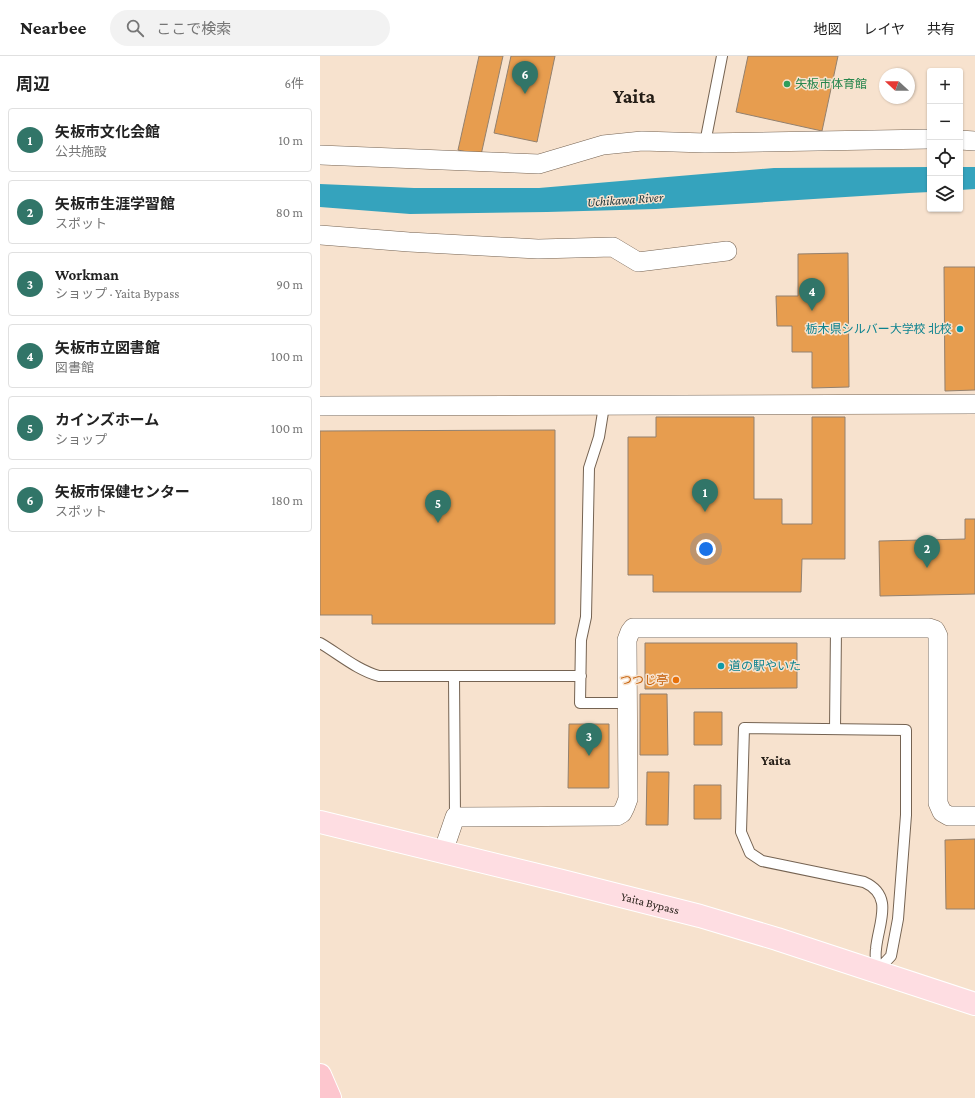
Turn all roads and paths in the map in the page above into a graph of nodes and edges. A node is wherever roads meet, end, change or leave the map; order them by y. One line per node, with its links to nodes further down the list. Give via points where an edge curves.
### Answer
1 (722, 56): 5 (lane)
2 (927, 138): 5 (street)
3 (963, 140): 4 (street)
4 (975, 141)
5 (705, 143): 6 (street, via 642,141 602,145 539,164)
6 (320, 155)
7 (320, 235): 8 (street, via 538,249 614,247 638,262)
8 (727, 251)
9 (975, 404): 11 (street)
10 (320, 406): 11 (street)
11 (604, 406): 15 (lane, via 599,437 589,468 586,617 581,640)
12 (836, 628): 16 (street, via 633,628 627,640); 17 (lane); 18 (street, via 934,630 938,636 938,803 942,812 949,816)
13 (320, 643): 14 (lane, via 370,673 380,676)
14 (454, 676): 15 (lane); 19 (lane)
15 (581, 676): 16 (lane, via 580,703)
16 (627, 703): 19 (street, via 628,799 622,813 616,816)
17 (835, 729): 22 (lane, via 906,730 906,815 898,919 891,956); 22 (lane, via 744,728 741,832 750,853 762,861 864,882 878,892 882,901 883,916 875,950)
18 (975, 816)
19 (455, 817): 21 (street)
20 (320, 822): 21 (main road, Yaita Bypass)
21 (443, 852): 22 (main road, Yaita Bypass, via 700,916)
22 (877, 971): 23 (main road, Yaita Bypass)
23 (975, 1004)
24 (320, 1075): 25 (highway)
25 (330, 1098)

